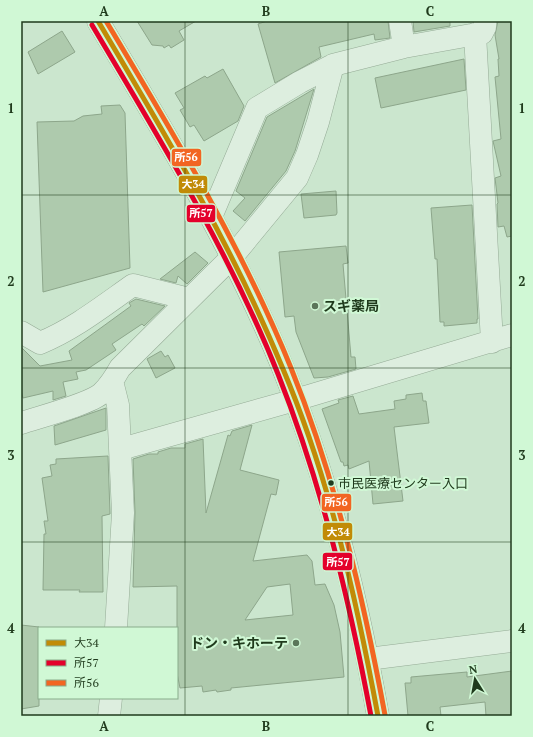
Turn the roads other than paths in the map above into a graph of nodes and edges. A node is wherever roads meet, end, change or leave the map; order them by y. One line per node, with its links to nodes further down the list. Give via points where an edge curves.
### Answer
1 (98, 21): 6 (street, via 183,164)
2 (400, 21): 4 (street)
3 (480, 27): 4 (street); 10 (street)
4 (404, 47): 5 (street)
5 (333, 65): 6 (street, via 257,108); 7 (street, via 318,122 297,178)
6 (211, 217): 7 (street)
7 (232, 257): 8 (street); 12 (street, via 265,325)
8 (189, 299): 9 (street, via 134,285 53,338 40,343); 11 (street, via 120,368)
9 (21, 332)
10 (502, 338): 12 (street)
11 (112, 381): 13 (street, via 101,394 89,400); 14 (street, via 118,405)
12 (295, 400): 14 (street); 17 (street, via 330,507)
13 (21, 423)
14 (121, 449): 15 (street, via 123,513)
15 (116, 627)
16 (512, 641): 17 (street)
17 (368, 659): 20 (street)
18 (111, 699): 19 (street)
19 (109, 716)
20 (378, 716)

